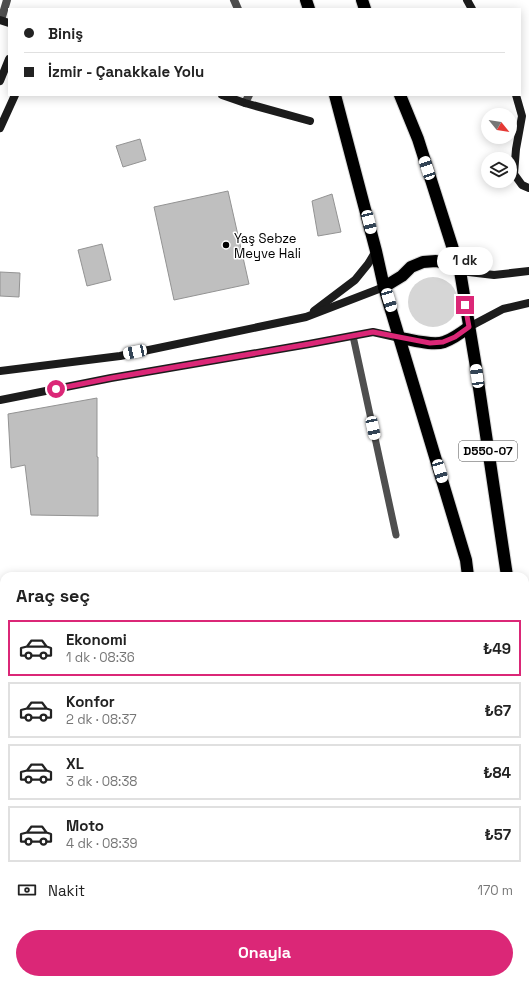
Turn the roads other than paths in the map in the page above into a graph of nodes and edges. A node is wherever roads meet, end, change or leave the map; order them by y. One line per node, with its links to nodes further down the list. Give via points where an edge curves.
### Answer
1 (7, 0): 2 (street)
2 (3, 21)
3 (8, 61): 4 (main road)
4 (0, 81)
5 (15, 96): 12 (main road)
6 (228, 96): 10 (main road)
7 (335, 96): 14 (highway)
8 (400, 96): 15 (highway, via 418,139)
9 (516, 96): 13 (main road, via 522,116 514,174 522,185)
10 (247, 99): 11 (main road)
11 (310, 121)
12 (0, 128)
13 (529, 188)
14 (376, 251): 17 (highway); 19 (main road, via 355,280)
15 (460, 271): 16 (main road, via 494,275); 17 (highway, via 436,261 423,262 411,267); 20 (highway)
16 (529, 272)
17 (384, 287): 19 (main road); 22 (highway)
18 (529, 303): 20 (main road, via 503,309)
19 (306, 317): 23 (main road, via 120,356)
20 (469, 327): 22 (highway, via 443,342 430,343); 27 (highway, D550-07)
21 (353, 336): 22 (main road, via 373,332); 24 (main road); 25 (lane)
22 (400, 338): 26 (highway)
23 (0, 371)
24 (0, 400)
25 (396, 535)
26 (468, 572)
27 (506, 572)

